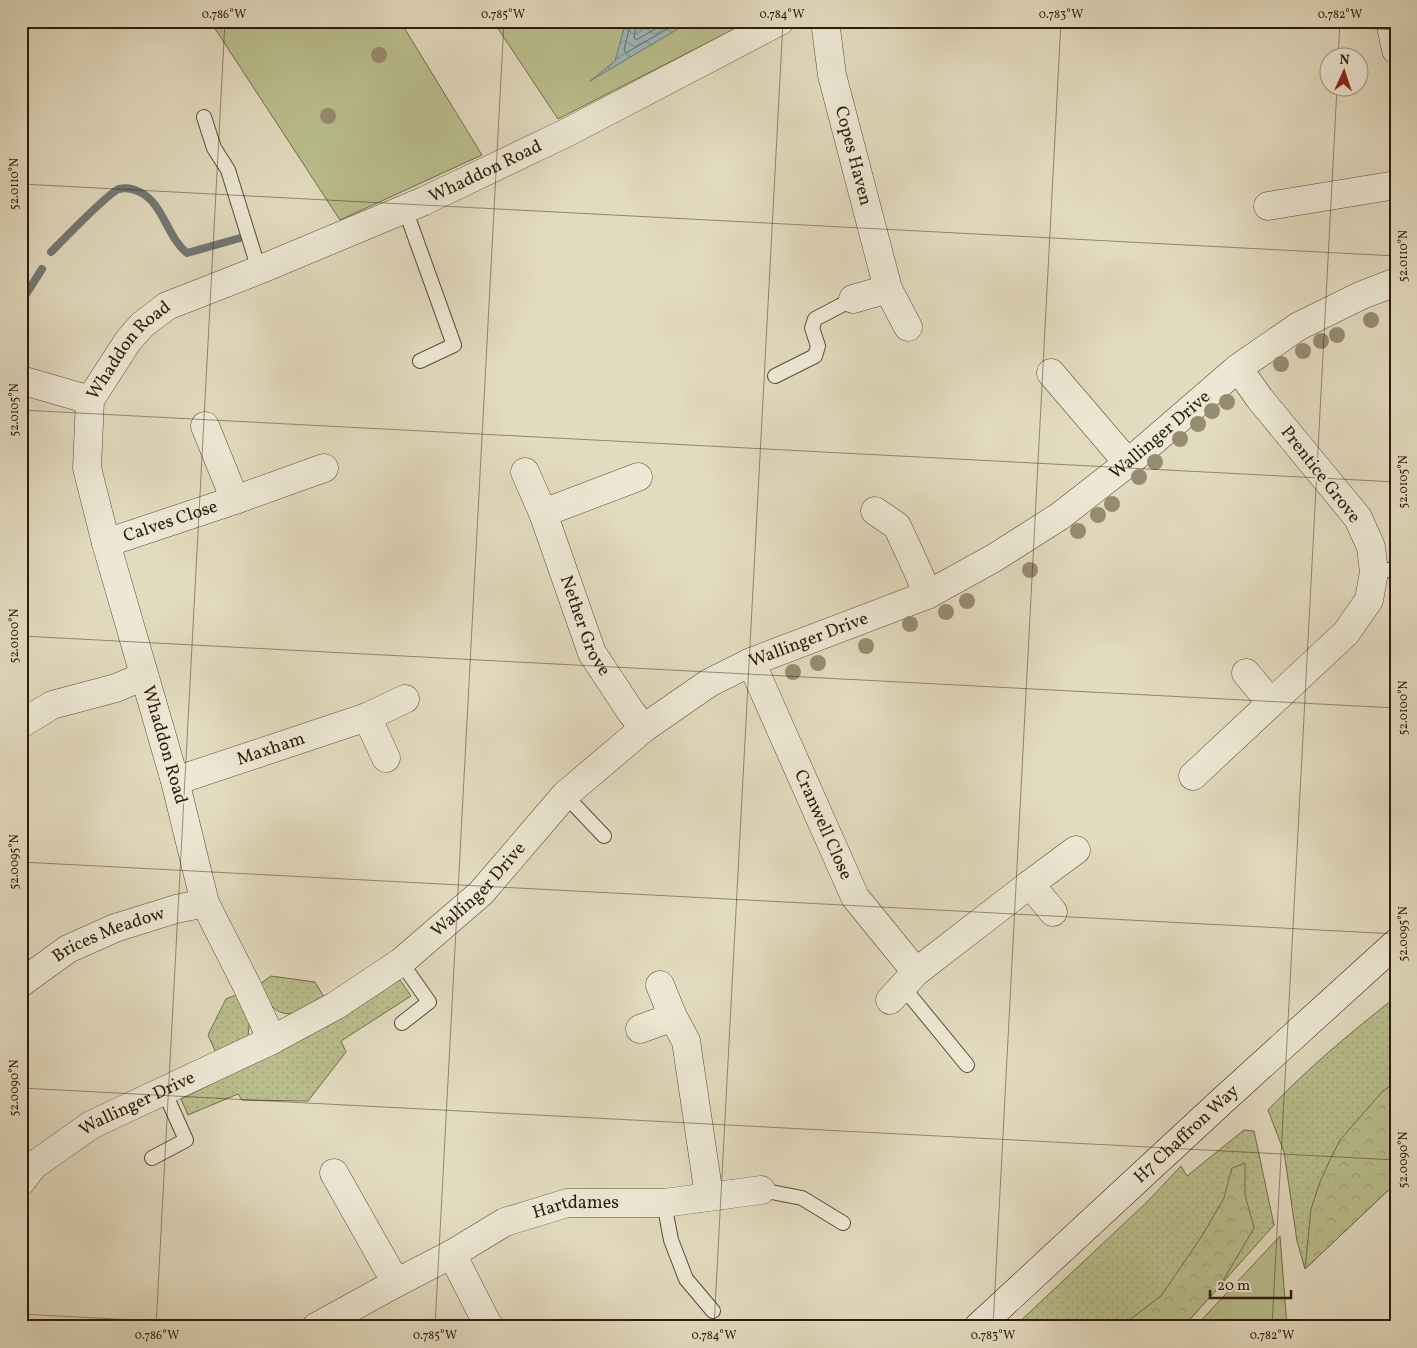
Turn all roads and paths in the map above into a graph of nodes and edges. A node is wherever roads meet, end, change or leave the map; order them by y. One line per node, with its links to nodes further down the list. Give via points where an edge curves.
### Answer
1 (780, 21): 8 (street, Whaddon Road, via 568,132)
2 (825, 21): 11 (street, Copes Haven, via 832,75)
3 (1390, 21): 4 (street)
4 (1396, 50)
5 (204, 117): 9 (lane, via 214,148 228,170)
6 (1396, 185): 7 (street)
7 (1268, 206)
8 (405, 209): 9 (street, Whaddon Road); 14 (lane, via 454,345)
9 (259, 270): 19 (street, Whaddon Road, via 167,306 142,325)
10 (1396, 282): 15 (street, Wallinger Drive, via 1362,294 1299,326)
11 (888, 289): 12 (street); 13 (street, Copes Haven)
12 (853, 300): 17 (lane, via 815,319 812,328 818,346 815,356)
13 (908, 327)
14 (420, 361)
15 (1238, 368): 21 (street, Wallinger Drive); 29 (street, Prentice Grove, via 1260,400 1358,518)
16 (1051, 373): 21 (street)
17 (775, 376)
18 (21, 380): 19 (street)
19 (90, 400): 28 (street, Whaddon Road, via 87,468)
20 (205, 426): 25 (street, Calves Close)
21 (1128, 463): 30 (street, Wallinger Drive, via 1060,516)
22 (324, 468): 25 (street, Calves Close)
23 (525, 472): 27 (street, Nether Grove)
24 (638, 477): 27 (street)
25 (235, 500): 28 (street, Calves Close)
26 (875, 511): 30 (street, via 897,526)
27 (543, 513): 38 (street, Nether Grove, via 592,653)
28 (106, 543): 33 (street, Whaddon Road)
29 (1385, 570): 35 (street, Prentice Grove, via 1346,633)
30 (927, 595): 31 (street, Wallinger Drive)
31 (751, 662): 38 (street, Wallinger Drive, via 709,683); 52 (street, Cranwell Close, via 855,897)
32 (1246, 673): 35 (street)
33 (144, 676): 37 (street, via 116,688 52,705); 41 (street, Whaddon Road)
34 (405, 699): 36 (street, Maxham)
35 (1271, 703): 40 (street, Prentice Grove)
36 (367, 716): 39 (street); 41 (street, Maxham)
37 (21, 724)
38 (644, 728): 42 (street, Wallinger Drive)
39 (386, 758)
40 (1193, 776)
41 (174, 781): 46 (street, Whaddon Road)
42 (565, 795): 43 (lane); 49 (street, Wallinger Drive, via 481,893)
43 (604, 836)
44 (1076, 850): 45 (street)
45 (1030, 884): 47 (street); 52 (street)
46 (205, 903): 50 (street, Brices Meadow, via 115,928 68,949); 56 (street, Whaddon Road)
47 (1053, 912)
48 (1396, 943): 71 (street, H7 Chaffron Way)
49 (401, 962): 54 (lane, via 429,1002); 56 (street, Wallinger Drive, via 335,1006)
50 (21, 983)
51 (660, 986): 53 (street)
52 (903, 986): 57 (lane)
53 (673, 1017): 55 (street); 63 (street, via 686,1041)
54 (402, 1023)
55 (640, 1029)
56 (272, 1040): 58 (street, Wallinger Drive)
57 (967, 1065)
58 (164, 1091): 59 (lane, via 186,1140); 61 (street, Wallinger Drive, via 91,1125 33,1166)
59 (152, 1158)
60 (334, 1173): 67 (street)
61 (21, 1182)
62 (761, 1190): 63 (street, Hartdames); 65 (lane, Hartdames, via 802,1198)
63 (709, 1196): 64 (street, Hartdames)
64 (664, 1203): 66 (street, Hartdames, via 567,1203 505,1222); 68 (lane, via 671,1240 686,1279)
65 (843, 1223)
66 (452, 1254): 67 (street, Hartdames); 70 (street)
67 (396, 1283): 69 (street, Hartdames)
68 (713, 1311)
69 (316, 1327)
70 (490, 1327)
71 (978, 1327)

